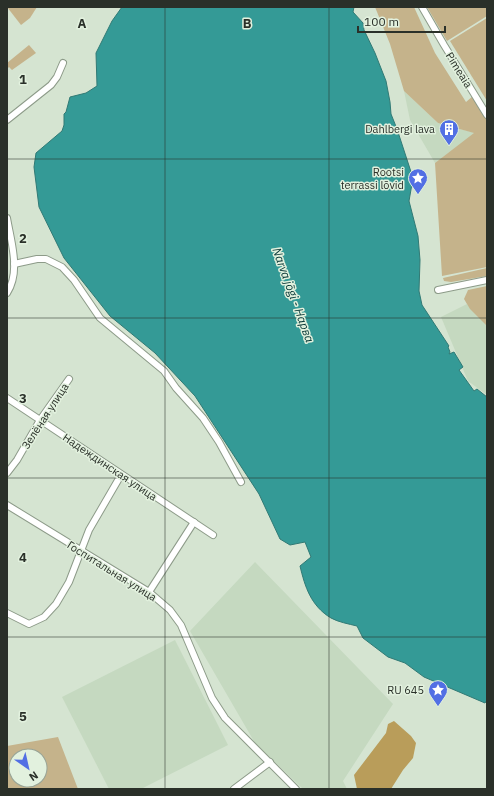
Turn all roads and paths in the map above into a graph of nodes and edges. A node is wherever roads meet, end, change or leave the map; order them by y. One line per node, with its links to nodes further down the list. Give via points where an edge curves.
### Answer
1 (422, 7): 3 (street, Pimeaia)
2 (63, 63): 4 (street, via 51,85)
3 (487, 115)
4 (7, 120)
5 (7, 218): 6 (street)
6 (14, 264): 9 (street, via 12,284); 15 (street, via 46,259 62,267 100,318 164,371 219,442)
7 (487, 280): 8 (street)
8 (438, 290)
9 (7, 293)
10 (69, 379): 12 (street, Зелёная улица)
11 (7, 398): 12 (street, Надеждинская улица)
12 (40, 420): 13 (street, Зелёная улица); 14 (street, Надеждинская улица)
13 (7, 473)
14 (121, 475): 17 (street, Надеждинская улица); 19 (street, via 89,530)
15 (241, 482)
16 (7, 505): 19 (street, Госпитальная улица)
17 (194, 522): 18 (street, Надеждинская улица); 20 (street)
18 (213, 535)
19 (81, 551): 20 (street, Госпитальная улица); 21 (street, via 69,582 56,604 44,617 29,624)
20 (149, 592): 22 (street, Госпитальная улица, via 170,610 181,625 218,708)
21 (7, 613)
22 (270, 762): 23 (street); 24 (street, Госпитальная улица)
23 (234, 789)
24 (296, 789)

